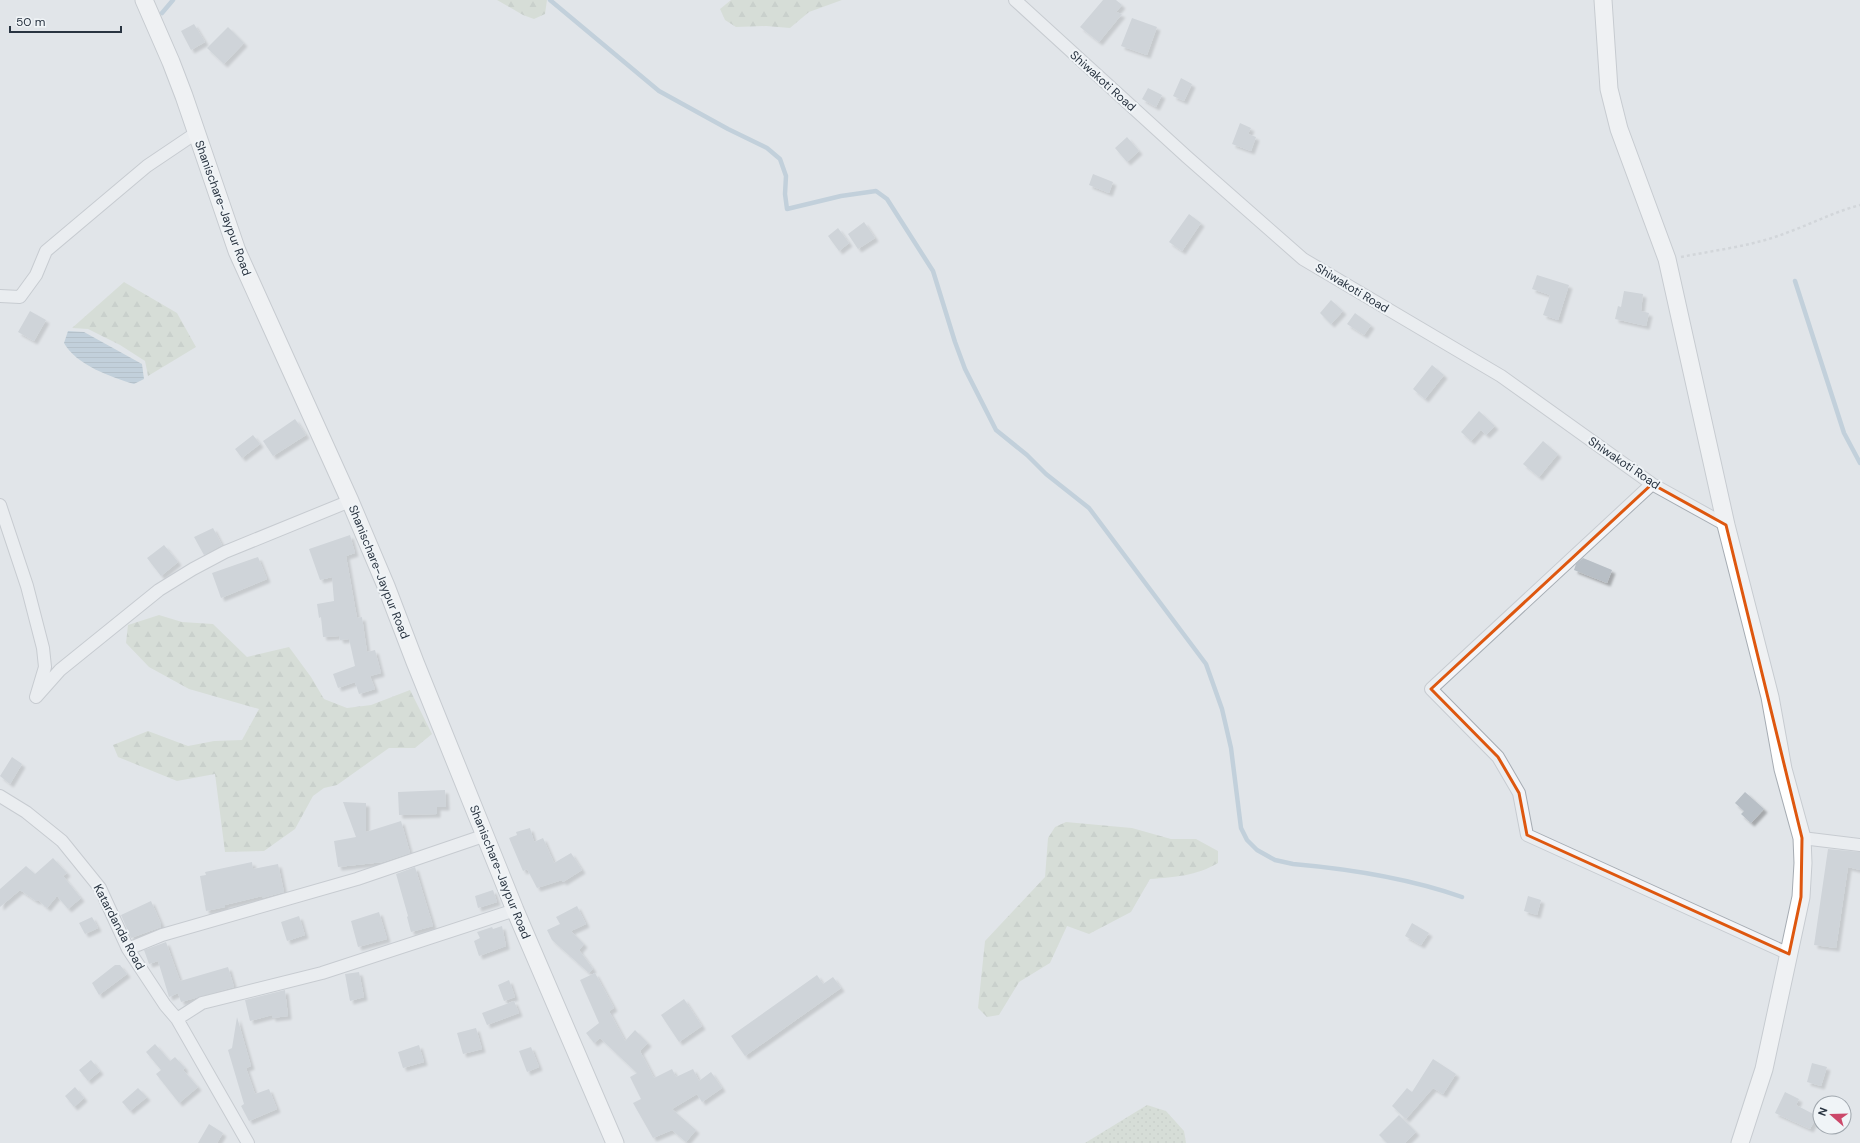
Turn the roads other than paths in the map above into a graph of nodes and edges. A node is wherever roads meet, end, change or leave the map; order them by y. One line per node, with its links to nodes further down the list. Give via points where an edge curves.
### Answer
1 (144, 0): 4 (street, Shanischare-Jaypur Road, via 171,62)
2 (1015, 0): 6 (street, Shiwakoti Road, via 1181,152 1303,259 1501,376)
3 (1603, 0): 9 (street, via 1611,96 1619,129 1667,260)
4 (196, 133): 5 (street, via 147,166 46,251 36,275 20,297); 7 (street, Shanischare-Jaypur Road, via 237,251)
5 (0, 296)
6 (1652, 484): 9 (street, Shiwakoti Road); 16 (street, via 1432,690 1498,757 1519,793 1527,835)
7 (350, 500): 8 (street, via 225,552 192,569 159,590 60,670 36,697 45,667 43,648 27,586); 11 (street, Shanischare-Jaypur Road)
8 (0, 505)
9 (1726, 525): 12 (street, via 1770,697 1784,769)
10 (0, 796): 15 (street, Katardanda Road, via 26,812 62,841 100,888)
11 (486, 836): 14 (street, Shanischare-Jaypur Road); 15 (street, via 357,879 162,935)
12 (1802, 838): 13 (street); 16 (street, via 1801,897)
13 (1860, 845)
14 (515, 910): 17 (street, via 322,973 202,1003); 19 (street, Shanischare-Jaypur Road)
15 (128, 949): 17 (street, Katardanda Road, via 164,1005)
16 (1789, 954): 20 (street, via 1764,1069)
17 (177, 1019): 18 (street, Katardanda Road)
18 (248, 1143)
19 (615, 1143)
20 (1740, 1143)

